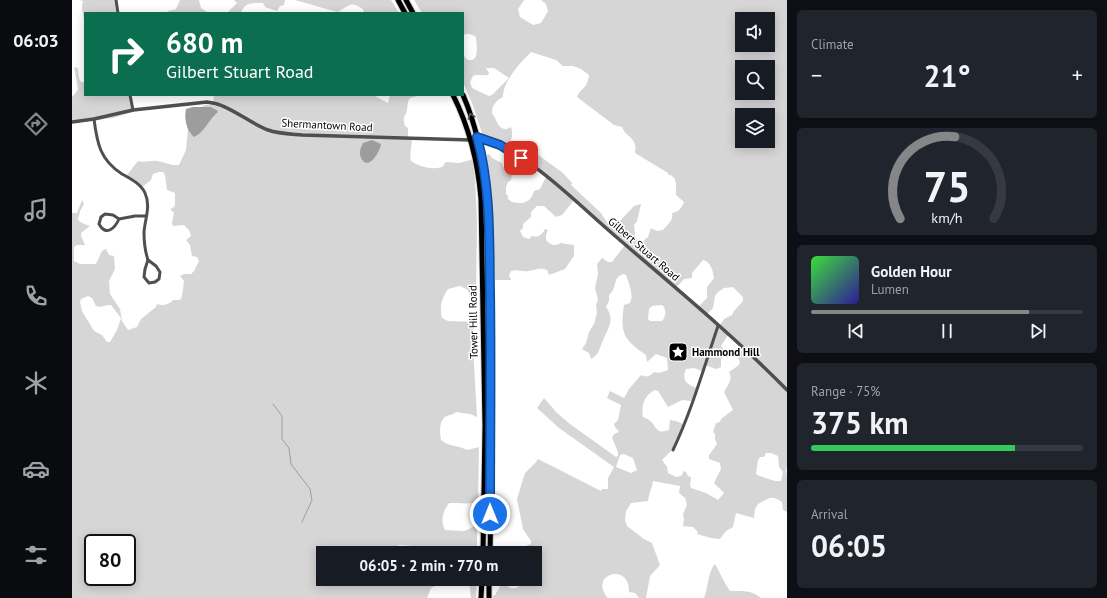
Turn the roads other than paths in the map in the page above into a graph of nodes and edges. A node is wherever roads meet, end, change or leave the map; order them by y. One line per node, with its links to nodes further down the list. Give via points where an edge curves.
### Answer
1 (116, 0): 4 (street)
2 (398, 0): 5 (highway)
3 (406, 0): 6 (highway)
4 (118, 12)
5 (404, 12)
6 (412, 12)
7 (130, 96): 10 (street)
8 (453, 96): 14 (highway, Tower Hill Road)
9 (462, 96): 13 (highway, Tower Hill Road, one-way to 9)
10 (133, 110): 11 (street, Shermantown Road); 14 (street, Shermantown Road, via 207,102 218,103 268,130 287,134)
11 (94, 119): 12 (street, Shermantown Road); 15 (street, via 98,143 106,160 144,190 148,205)
12 (72, 122)
13 (477, 137): 18 (street, Gilbert Stuart Road, via 500,145 574,199); 22 (highway, Tower Hill Road, via 483,158 488,203)
14 (470, 140): 19 (highway, Tower Hill Road, via 481,199)
15 (146, 216): 16 (street); 17 (street, via 144,241)
16 (119, 219): 16 (street, via 105,214 99,224 103,229 109,230 114,228)
17 (148, 260): 17 (street, via 160,272 159,280 155,282 149,283 144,277)
18 (718, 326): 20 (street, Gilbert Stuart Road); 21 (street, via 699,386)
19 (483, 335): 22 (highway, via 486,339 487,437); 23 (highway, Tower Hill Road)
20 (787, 390)
21 (673, 450)
22 (490, 458): 24 (highway, Tower Hill Road)
23 (483, 546)
24 (490, 546)
25 (482, 586): 27 (highway)
26 (489, 586): 28 (highway)
27 (481, 598)
28 (489, 598)

